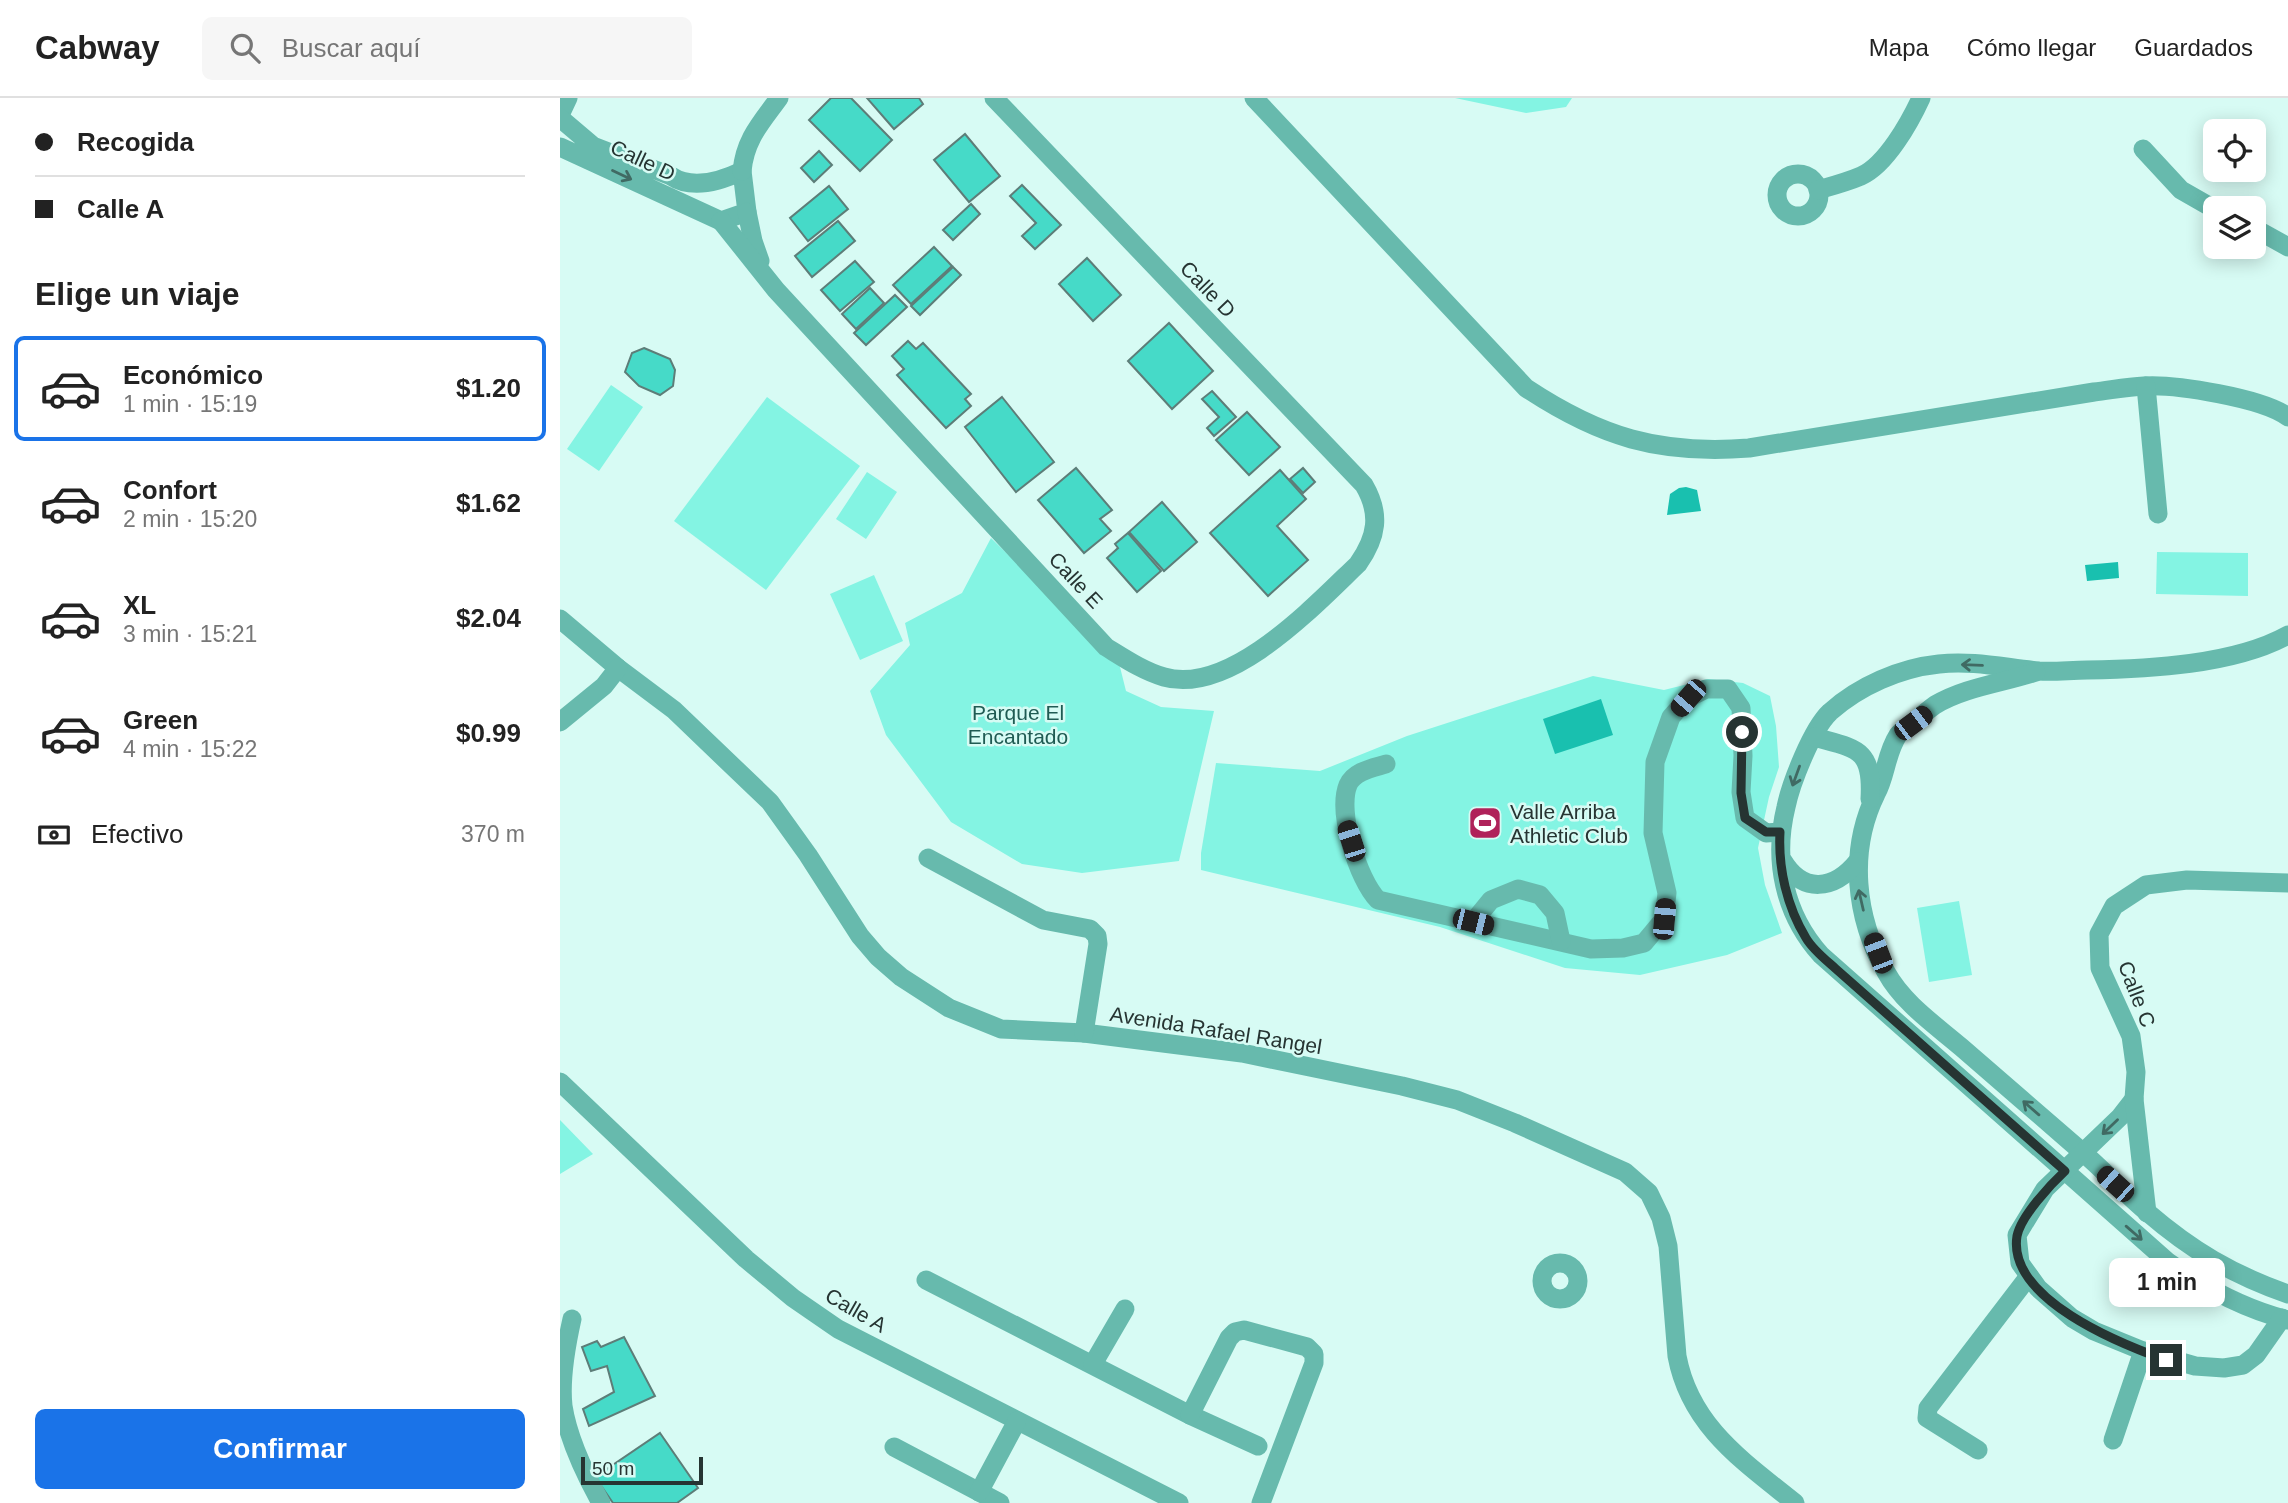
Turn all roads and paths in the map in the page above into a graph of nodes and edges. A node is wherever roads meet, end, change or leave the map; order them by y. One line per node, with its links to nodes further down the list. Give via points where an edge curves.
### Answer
1 (568, 98): 6 (street)
2 (779, 98): 9 (street, via 744,151)
3 (994, 98): 20 (street, Calle D, via 1364,485 1374,501)
4 (1254, 98): 17 (street, via 1526,388 1609,433 1684,450 1749,448)
5 (1921, 98): 10 (street, via 1877,166)
6 (560, 117): 9 (street, Calle D, via 593,146 678,181 701,183)
7 (560, 147): 13 (street, Calle D, one-way to 13)
8 (2143, 149): 11 (street, via 2182,190)
9 (742, 171): 12 (street)
10 (1818, 191)
11 (2203, 202)
12 (747, 212): 13 (street); 16 (street, Calle E, via 759,261)
13 (721, 221): 16 (street, Calle E)
14 (2266, 235): 15 (street)
15 (2288, 247)
16 (776, 290): 20 (street, Calle E, via 1106,647 1166,678 1206,677 1275,639 1358,564 1370,543)
17 (2146, 386): 18 (street, via 2246,400); 19 (street)
18 (2288, 417)
19 (2158, 514)
20 (1375, 519)
21 (560, 620): 23 (street, Avenida Rafael Rangel)
22 (2288, 635): 24 (street, via 2250,652 2203,660 2138,669)
23 (618, 668): 25 (street, via 604,686); 36 (street, Avenida Rafael Rangel, via 674,710 770,802 860,936 901,977 948,1008 1001,1030)
24 (2040, 671): 26 (street, one-way to 26, via 1942,663 1906,668 1828,713); 28 (street, via 1936,705 1899,733)
25 (560, 722)
26 (1814, 737): 28 (street, via 1852,748 1868,760); 29 (street, one-way to 29, via 1804,753)
27 (1386, 764): 34 (street, via 1357,774 1348,784 1345,801 1345,822 1371,893 1378,900)
28 (1870, 807): 32 (street)
29 (1780, 832): 30 (street); 35 (street, via 1766,832 1745,818 1741,708 1728,689 1706,689 1688,698 1671,717 1655,762 1653,833 1667,893 1664,919 1644,943 1623,948 1591,949)
30 (1780, 857): 32 (street, via 1801,882 1820,884 1843,877); 40 (street, via 1783,880 1807,940)
31 (929, 858): 36 (street, via 1043,920 1090,929 1097,936)
32 (1857, 862): 39 (street, one-way to 32, via 1897,988 1869,932 1858,889)
33 (2288, 883): 38 (street, Calle C, via 2156,883 2114,906 2099,934 2099,968 2131,1036)
34 (1473, 922): 35 (street); 35 (street, via 1491,900 1518,888 1540,895 1555,913)
35 (1561, 941)
36 (1084, 1033): 61 (street, Avenida Rafael Rangel, via 1242,1053 1457,1100 1625,1172 1649,1194 1661,1218 1668,1246 1677,1356 1692,1404 1730,1450)
37 (560, 1082): 51 (street, Calle A, via 720,1236 793,1298 838,1329)
38 (2134, 1099): 39 (street, one-way to 39); 41 (street, Calle C)
39 (2083, 1152): 40 (street); 41 (street)
40 (2065, 1171): 42 (street, via 2045,1189 2017,1235 2020,1263); 47 (street, one-way to 47, via 2133,1233 2202,1286)
41 (2147, 1213): 44 (street, via 2218,1265)
42 (2029, 1276): 48 (street, via 2072,1318); 55 (street, via 1928,1408 1927,1418)
43 (926, 1280): 49 (street)
44 (2288, 1294)
45 (1125, 1309): 49 (street)
46 (572, 1319): 57 (street, via 562,1405 588,1480)
47 (2285, 1319): 48 (street, via 2243,1365 2195,1366)
48 (2143, 1352): 52 (street)
49 (1093, 1364): 50 (street)
50 (1190, 1415): 53 (street); 60 (street, via 1235,1332 1244,1330 1307,1347 1314,1354)
51 (1017, 1421): 56 (street); 59 (street, Calle A)
52 (2113, 1440)
53 (1258, 1446)
54 (894, 1447): 56 (street)
55 (1978, 1450)
56 (979, 1492): 58 (street)
57 (601, 1503)
58 (1000, 1503)
59 (1180, 1503)
60 (1261, 1503)
61 (1795, 1503)

